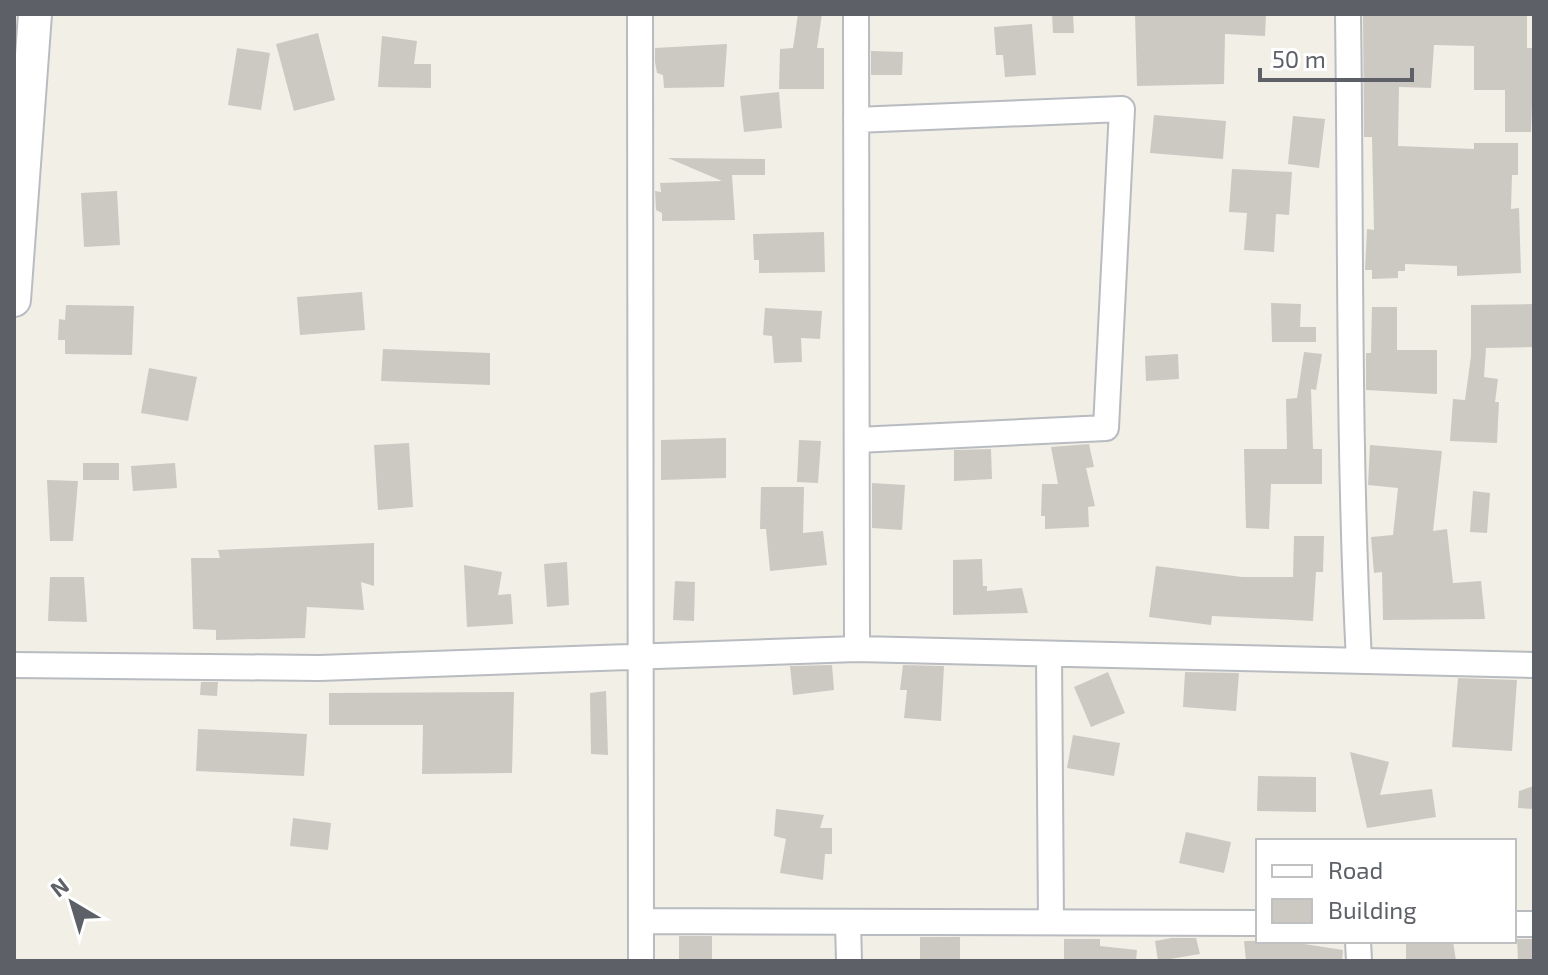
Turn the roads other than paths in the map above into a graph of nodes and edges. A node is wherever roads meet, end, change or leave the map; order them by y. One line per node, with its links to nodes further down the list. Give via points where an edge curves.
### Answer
1 (35, 14): 6 (main road)
2 (640, 14): 9 (street)
3 (856, 14): 5 (street)
4 (1348, 14): 11 (street, via 1350,480)
5 (856, 120): 7 (street); 7 (street, via 1122,109 1106,428)
6 (14, 300)
7 (857, 440): 8 (street)
8 (857, 649): 9 (street); 10 (street)
9 (639, 654): 12 (street, via 319,668); 14 (street)
10 (1049, 654): 11 (street); 16 (street)
11 (1359, 661): 13 (street)
12 (14, 665)
13 (1534, 665)
14 (641, 921): 15 (street); 18 (street)
15 (848, 922): 16 (street); 19 (street)
16 (1051, 922): 17 (street)
17 (1256, 923)
18 (641, 961)
19 (849, 961)

